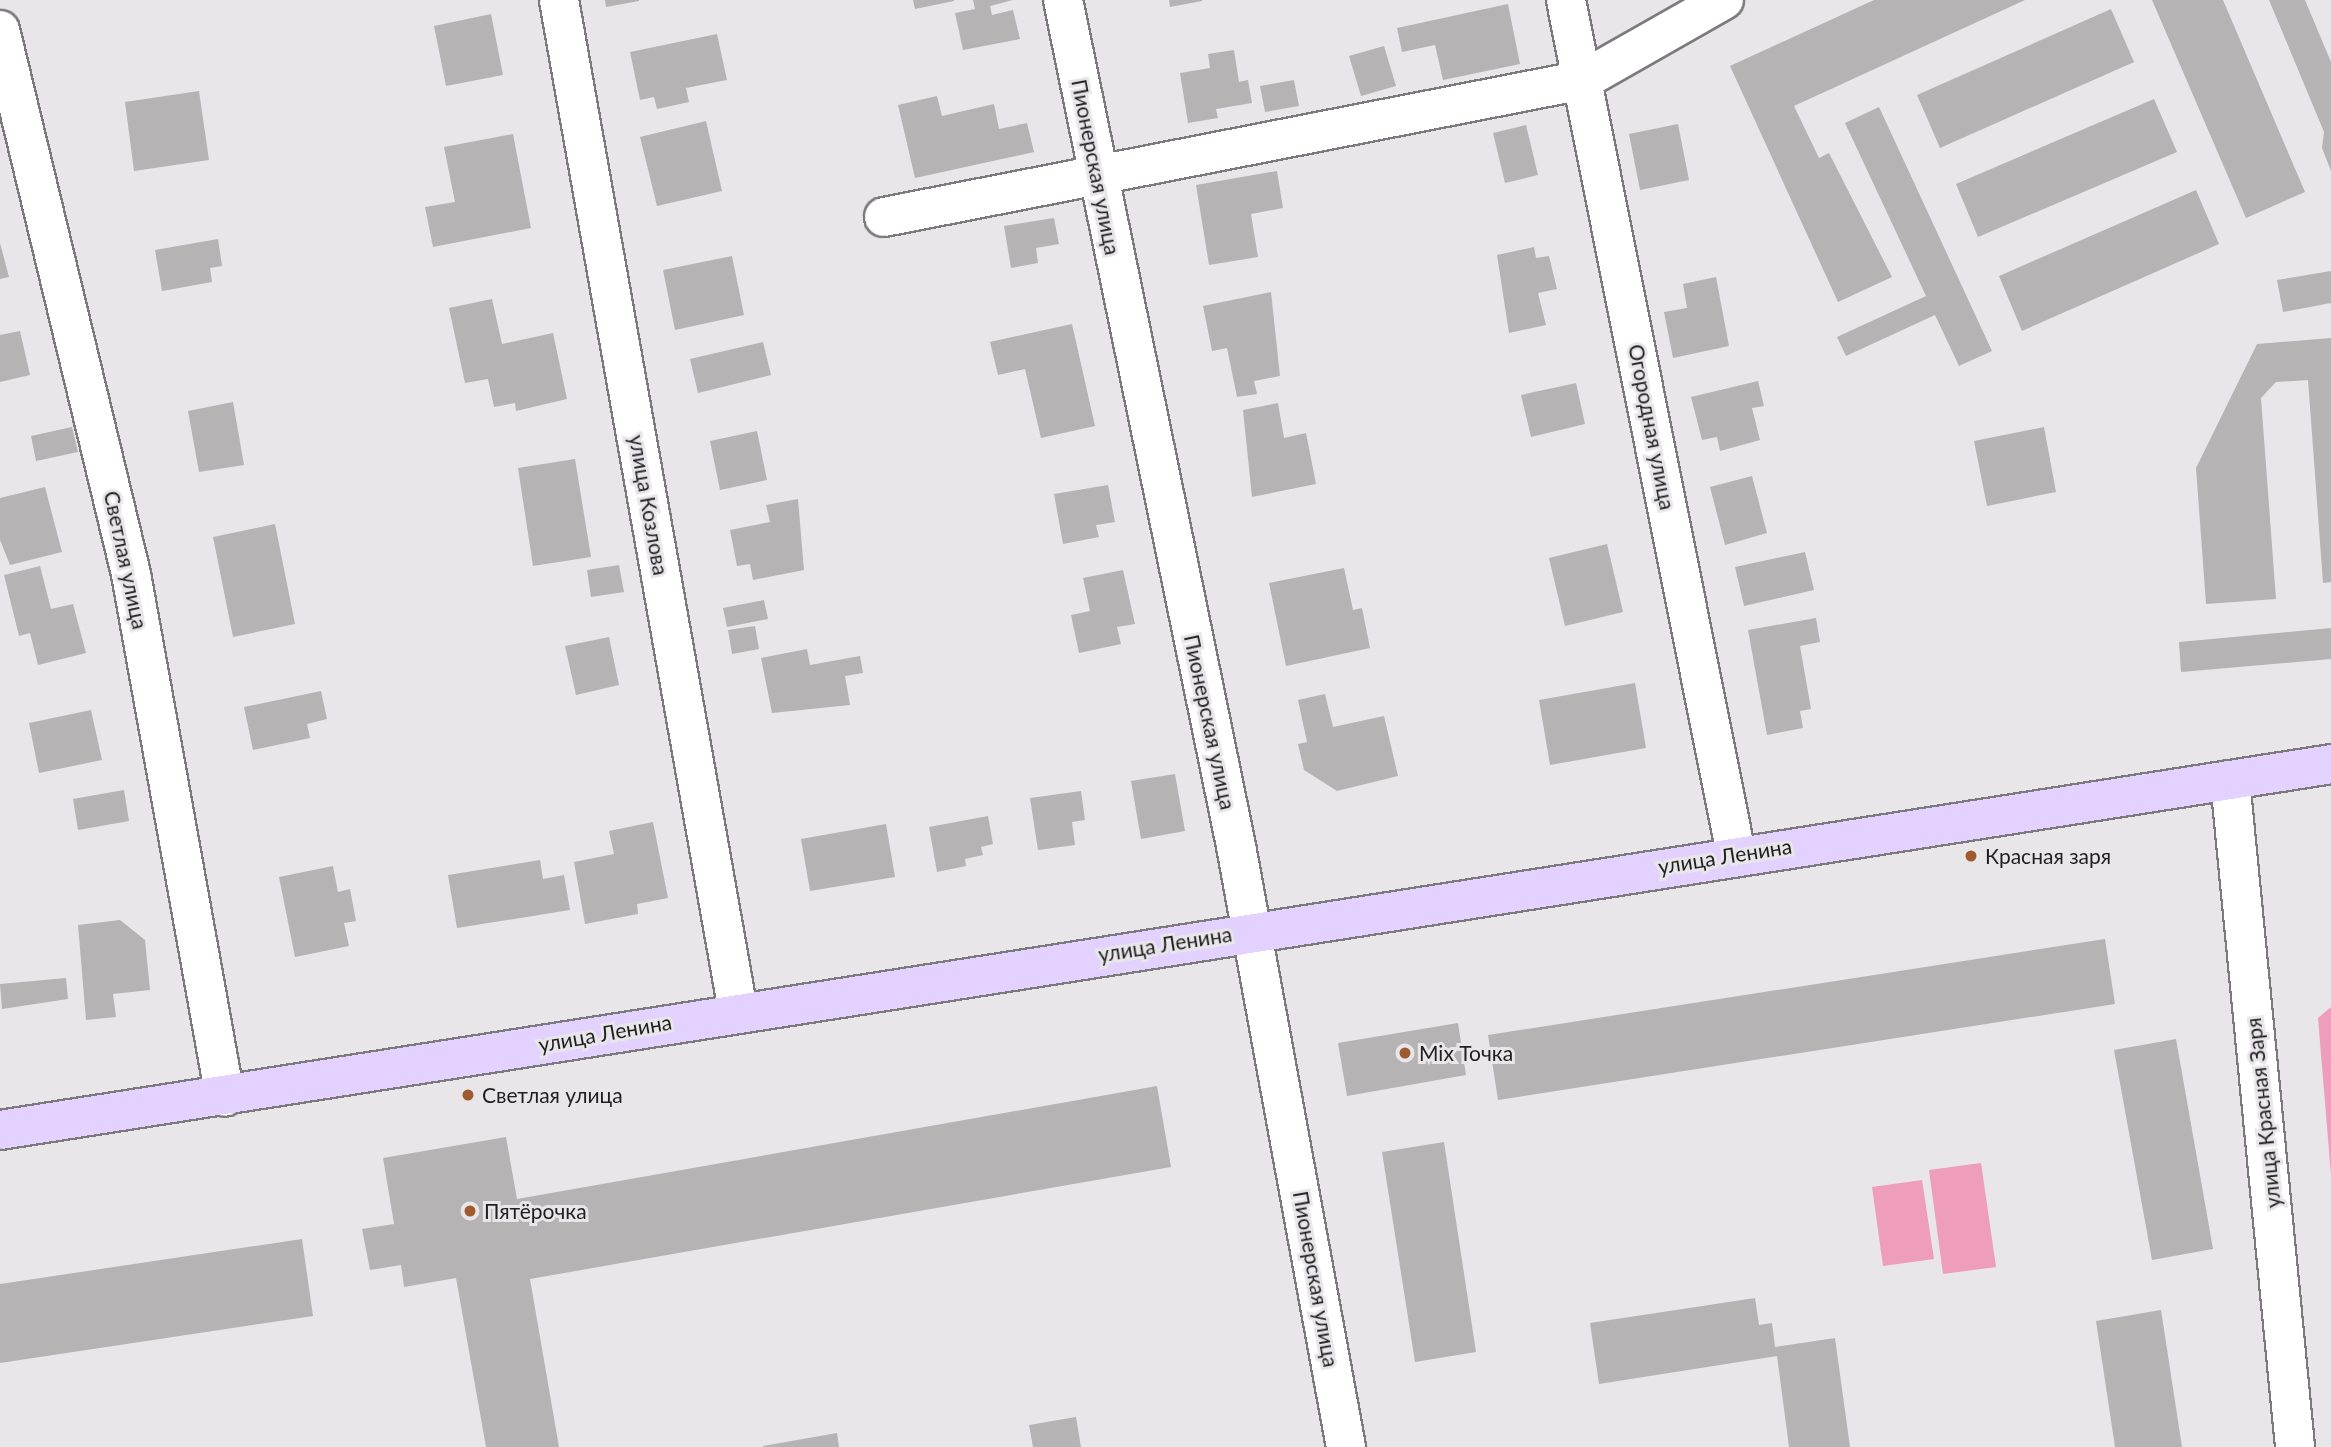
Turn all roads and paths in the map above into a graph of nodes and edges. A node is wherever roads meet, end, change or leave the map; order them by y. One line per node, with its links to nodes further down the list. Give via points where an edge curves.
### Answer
1 (559, 0): 13 (street, улица Козлова)
2 (1063, 0): 7 (street, Пионерская улица)
3 (1566, 0): 6 (street, Огородная улица)
4 (1724, 0): 6 (street)
5 (0, 30): 14 (street, Светлая улица, via 131,574)
6 (1583, 80): 7 (street); 11 (street, Огородная улица)
7 (1096, 176): 8 (street); 12 (street, Пионерская улица)
8 (884, 217)
9 (2331, 764): 10 (main road, улица Ленина)
10 (2230, 780): 11 (main road, улица Ленина); 17 (street, улица Красная Заря)
11 (1737, 854): 12 (main road, улица Ленина)
12 (1251, 931): 13 (main road, улица Ленина); 16 (street, Пионерская улица)
13 (738, 1011): 14 (main road, улица Ленина)
14 (225, 1097): 15 (main road, улица Ленина)
15 (0, 1130)
16 (1346, 1447)
17 (2295, 1447)

